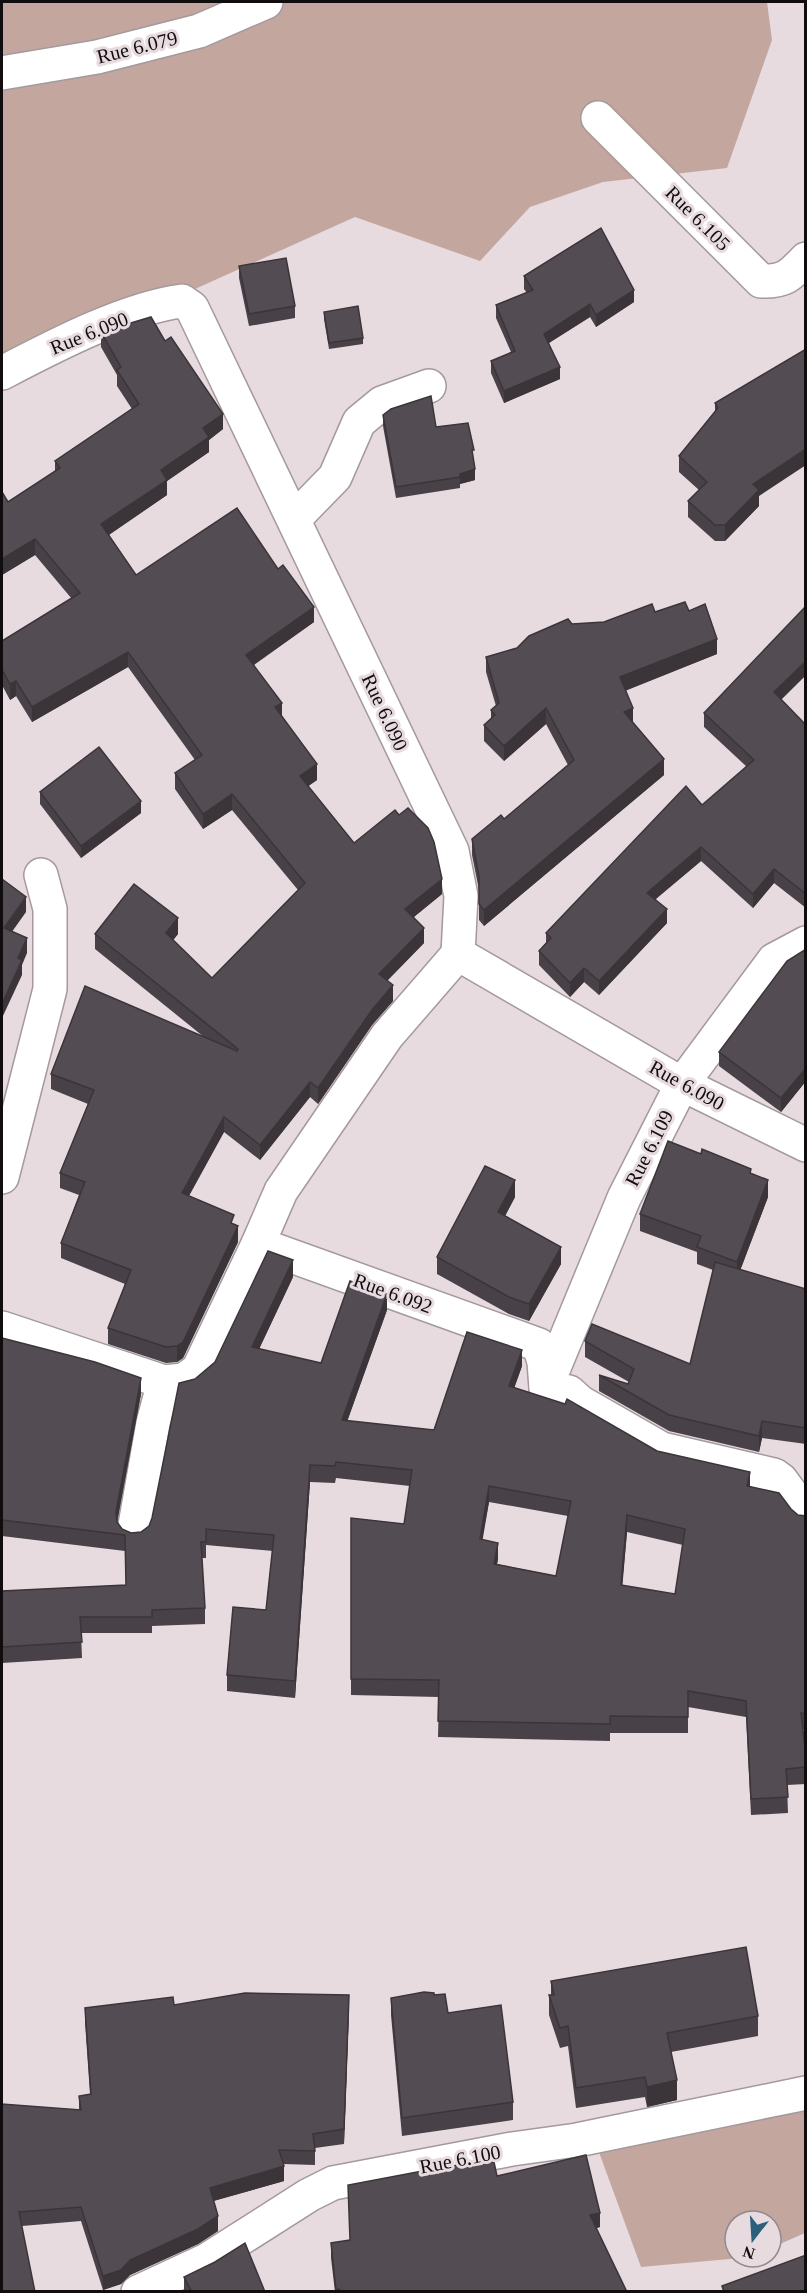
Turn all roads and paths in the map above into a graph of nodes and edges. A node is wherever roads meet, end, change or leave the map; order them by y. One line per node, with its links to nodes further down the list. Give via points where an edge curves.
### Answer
1 (266, 2): 2 (street, Rue 6.079, via 200,31 97,57)
2 (2, 73)
3 (598, 118): 4 (street, Rue 6.105, via 761,280 777,282 792,274)
4 (806, 259)
5 (2, 373): 7 (street, Rue 6.090, via 75,336 165,303 182,301 192,308)
6 (429, 386): 7 (street, via 382,403 359,422 335,477)
7 (294, 519): 10 (street, Rue 6.090, via 452,851 461,896)
8 (40, 875): 13 (street, via 50,909 50,989)
9 (806, 943): 11 (street, Rue 6.109, via 774,960)
10 (458, 954): 11 (street, Rue 6.090); 14 (street, via 387,1036 281,1191)
11 (682, 1084): 12 (street, Rue 6.090); 17 (street, Rue 6.109, via 624,1198)
12 (806, 1145)
13 (2, 1177)
14 (258, 1244): 16 (street, via 198,1370 184,1380); 17 (street, Rue 6.092, via 538,1346)
15 (2, 1328): 16 (street)
16 (164, 1382): 19 (street)
17 (546, 1388): 18 (street, via 569,1392 662,1449 774,1475)
18 (806, 1514)
19 (134, 1532)
20 (806, 2093): 21 (street, Rue 6.100, via 577,2140 333,2183 207,2260)
21 (138, 2292)

